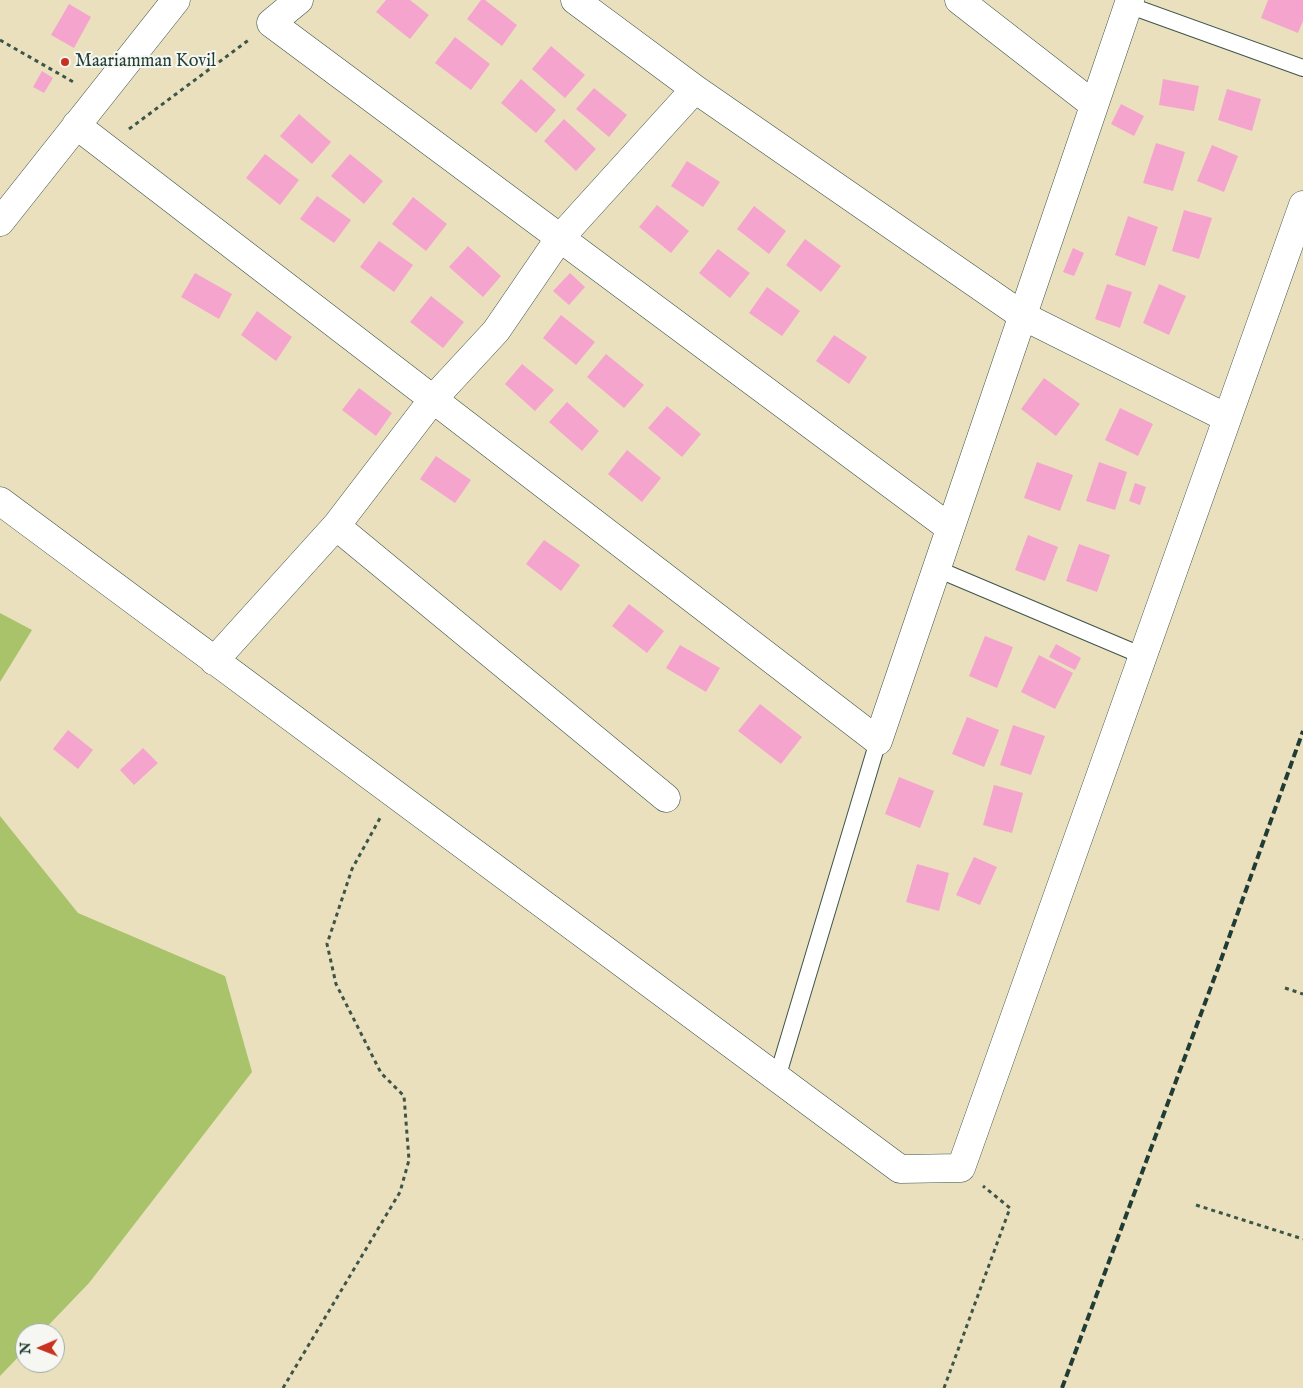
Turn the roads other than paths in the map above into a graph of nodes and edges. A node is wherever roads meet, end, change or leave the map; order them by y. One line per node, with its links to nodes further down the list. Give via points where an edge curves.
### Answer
1 (176, 0): 9 (street)
2 (299, 0): 12 (street, via 271,23)
3 (575, 0): 7 (street)
4 (958, 0): 8 (street)
5 (1129, 3): 6 (lane); 8 (street)
6 (1303, 68)
7 (695, 89): 12 (street); 13 (street)
8 (1094, 105): 13 (street)
9 (76, 126): 11 (street); 14 (street)
10 (1303, 205): 15 (street)
11 (0, 222)
12 (559, 239): 14 (street, via 496,331); 18 (street)
13 (1022, 316): 15 (street); 18 (street)
14 (434, 398): 17 (street); 22 (street)
15 (1227, 418): 20 (street)
16 (0, 500): 21 (street)
17 (336, 526): 21 (street); 23 (street)
18 (950, 528): 19 (street)
19 (937, 569): 20 (lane); 22 (street)
20 (1143, 656): 24 (street, via 961,1168 900,1169)
21 (214, 661): 24 (street)
22 (878, 741): 24 (lane)
23 (666, 798)
24 (778, 1078)

